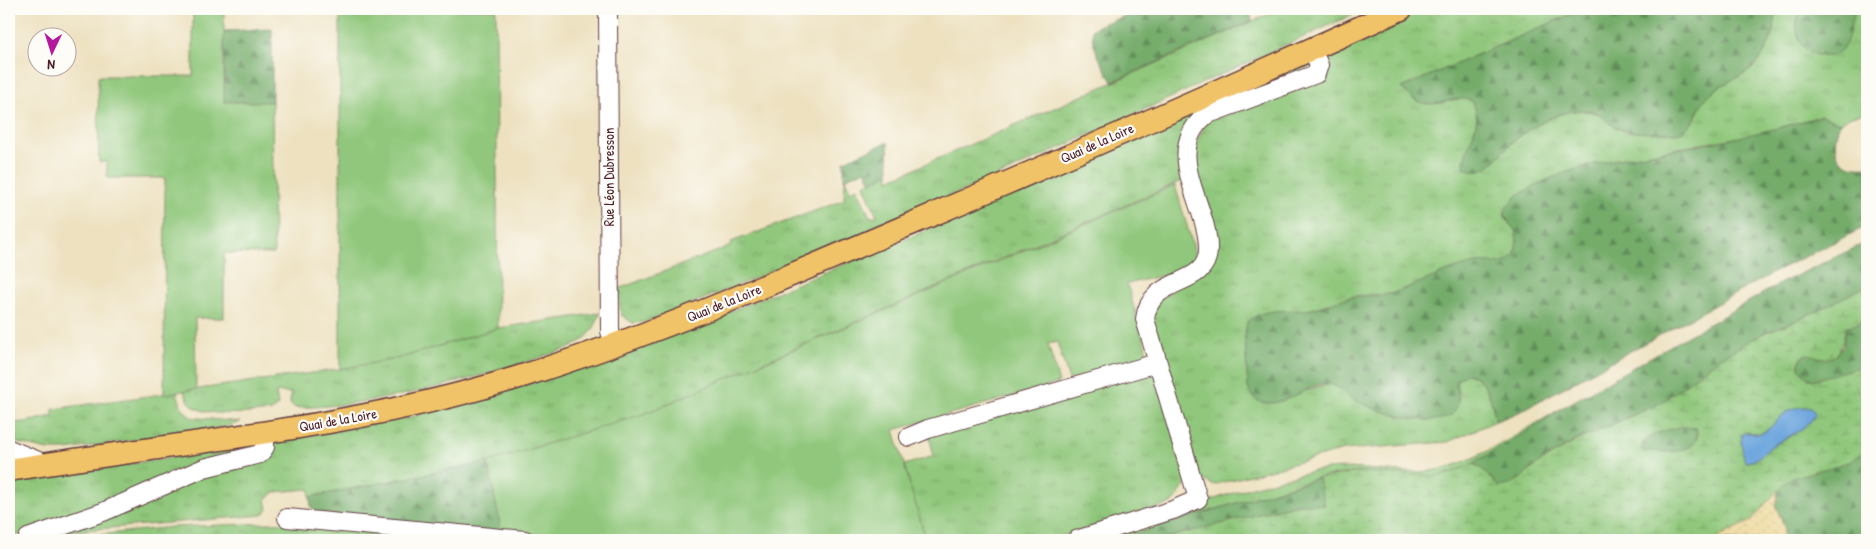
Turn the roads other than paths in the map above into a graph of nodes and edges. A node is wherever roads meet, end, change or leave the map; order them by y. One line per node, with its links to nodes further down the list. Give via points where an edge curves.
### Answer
1 (608, 9): 4 (street, Rue Léon Dubresson, via 610,331)
2 (1401, 9): 3 (main road, Quai de la Loire)
3 (1312, 49): 4 (main road, Quai de la Loire, via 728,302); 5 (street, via 1319,65 1316,74 1217,110 1194,126 1187,144 1187,158 1189,176 1208,240 1208,252 1199,271 1158,292 1148,304 1145,319)
4 (614, 345): 6 (main road, Quai de la Loire, via 517,378 421,402)
5 (1157, 364): 7 (street, via 1064,388); 14 (street, via 1198,499)
6 (265, 432): 9 (main road, Quai de la Loire); 12 (street, via 265,447 260,454 204,468 103,512)
7 (909, 437)
8 (9, 449): 9 (street)
9 (46, 464): 10 (main road, Quai de la Loire)
10 (9, 470)
11 (287, 518): 13 (street)
12 (28, 538)
13 (525, 540)
14 (1076, 540)

